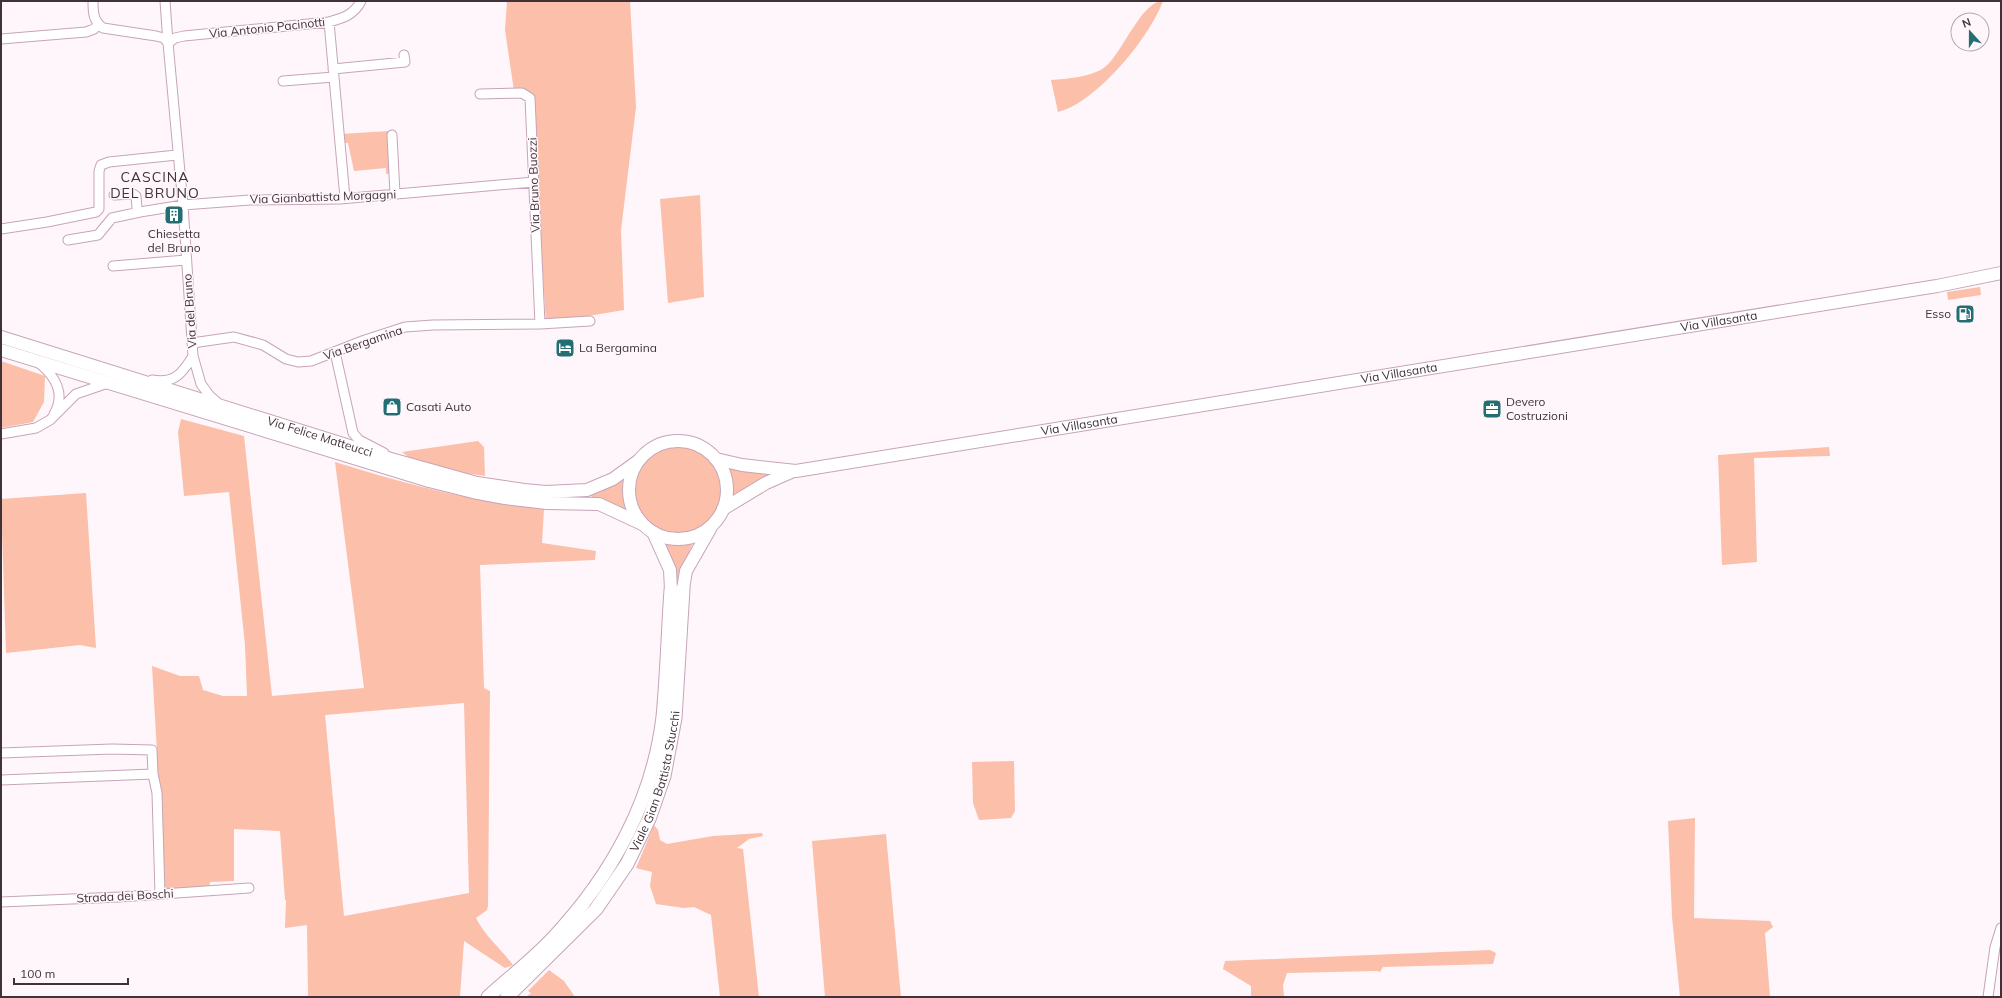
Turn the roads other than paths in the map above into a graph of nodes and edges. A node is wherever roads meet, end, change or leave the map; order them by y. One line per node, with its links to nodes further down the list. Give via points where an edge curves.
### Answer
1 (93, 1): 5 (street, via 94,16)
2 (165, 1): 7 (street, Via del Bruno)
3 (361, 1): 4 (street, Via Antonio Pacinotti, via 350,15)
4 (328, 22): 7 (street, Via Antonio Pacinotti, via 184,36); 9 (street)
5 (98, 25): 6 (street, via 86,32); 7 (street, via 164,38)
6 (1, 39)
7 (168, 43): 13 (street, Via del Bruno)
8 (404, 55): 9 (street, via 405,62)
9 (333, 73): 10 (street); 17 (street)
10 (284, 81)
11 (480, 94): 14 (street, Via Bruno Buozzi, via 522,93 530,98)
12 (392, 135): 15 (street)
13 (177, 155): 18 (street, Via del Bruno); 20 (street, via 109,162 102,165 99,171 99,209 96,212)
14 (534, 182): 15 (street, Via Gianbattista Morgagni); 26 (street, Via Bruno Buozzi)
15 (395, 194): 17 (street, Via Gianbattista Morgagni)
16 (114, 195): 19 (street, via 136,196)
17 (345, 198): 18 (street, Via Gianbattista Morgagni, via 250,200)
18 (183, 206): 19 (street, Via Gianbattista Morgagni); 22 (street, Via del Bruno)
19 (140, 212): 21 (street, Via Gianbattista Morgagni, via 112,218 98,235)
20 (1, 228)
21 (68, 240)
22 (186, 260): 23 (street); 28 (street, Via del Bruno)
23 (113, 266)
24 (2001, 273): 41 (main road, Via Villasanta, via 1937,286 1489,360)
25 (590, 321): 26 (street, Via Bergamina)
26 (540, 324): 30 (street, Via Bergamina, via 405,327)
27 (1, 337): 33 (main road, Via Felice Matteucci)
28 (192, 343): 30 (street, Via Bergamina, via 234,336 263,344 286,359 298,362 311,361); 31 (street, Via del Bruno)
29 (1, 350): 32 (main road, Via Felice Matteucci)
30 (335, 352): 39 (street, via 353,433 359,440)
31 (193, 356): 33 (street, Via del Bruno, via 180,374 162,382); 35 (street, via 201,384)
32 (38, 362): 34 (main road, Via Felice Matteucci); 36 (street, via 54,377 59,388 56,411)
33 (125, 376): 35 (main road, Via Felice Matteucci)
34 (110, 383): 36 (street, via 76,394); 43 (main road, Via Felice Matteucci, via 436,483 516,500 599,504)
35 (222, 406): 39 (main road, Via Felice Matteucci)
36 (50, 420): 37 (street, via 36,428)
37 (1, 434)
38 (716, 458): 40 (main road, via 698,445 677,440 658,445 646,452); 41 (main road, via 742,465); 42 (main road, via 727,486)
39 (391, 459): 40 (main road, Via Felice Matteucci, via 478,483 546,492 587,490 613,479)
40 (638, 461): 43 (main road, via 631,475 629,496 633,511)
41 (796, 471): 42 (main road, via 766,483)
42 (723, 509): 44 (main road)
43 (642, 524): 45 (main road)
44 (714, 524): 45 (main road, via 698,535 685,539 666,538); 46 (main road, Viale Gian Battista Stucchi, via 702,540)
45 (653, 532): 46 (main road, Viale Gian Battista Stucchi)
46 (677, 589): 54 (highway, Viale Gian Battista Stucchi, via 662,718 650,777 637,813 616,856 587,898 555,937); 55 (highway, Viale Gian Battista Stucchi, via 674,726 664,776 649,819 627,864 596,909)
47 (1, 753): 48 (street, via 152,750)
48 (152, 774): 49 (street); 51 (street, via 158,793)
49 (1, 780)
50 (249, 888): 51 (street, Strada dei Boschi)
51 (160, 894): 52 (street, Strada dei Boschi)
52 (1, 902)
53 (2001, 928): 56 (street, via 1995,947)
54 (488, 997)
55 (506, 997)
56 (1988, 997)

